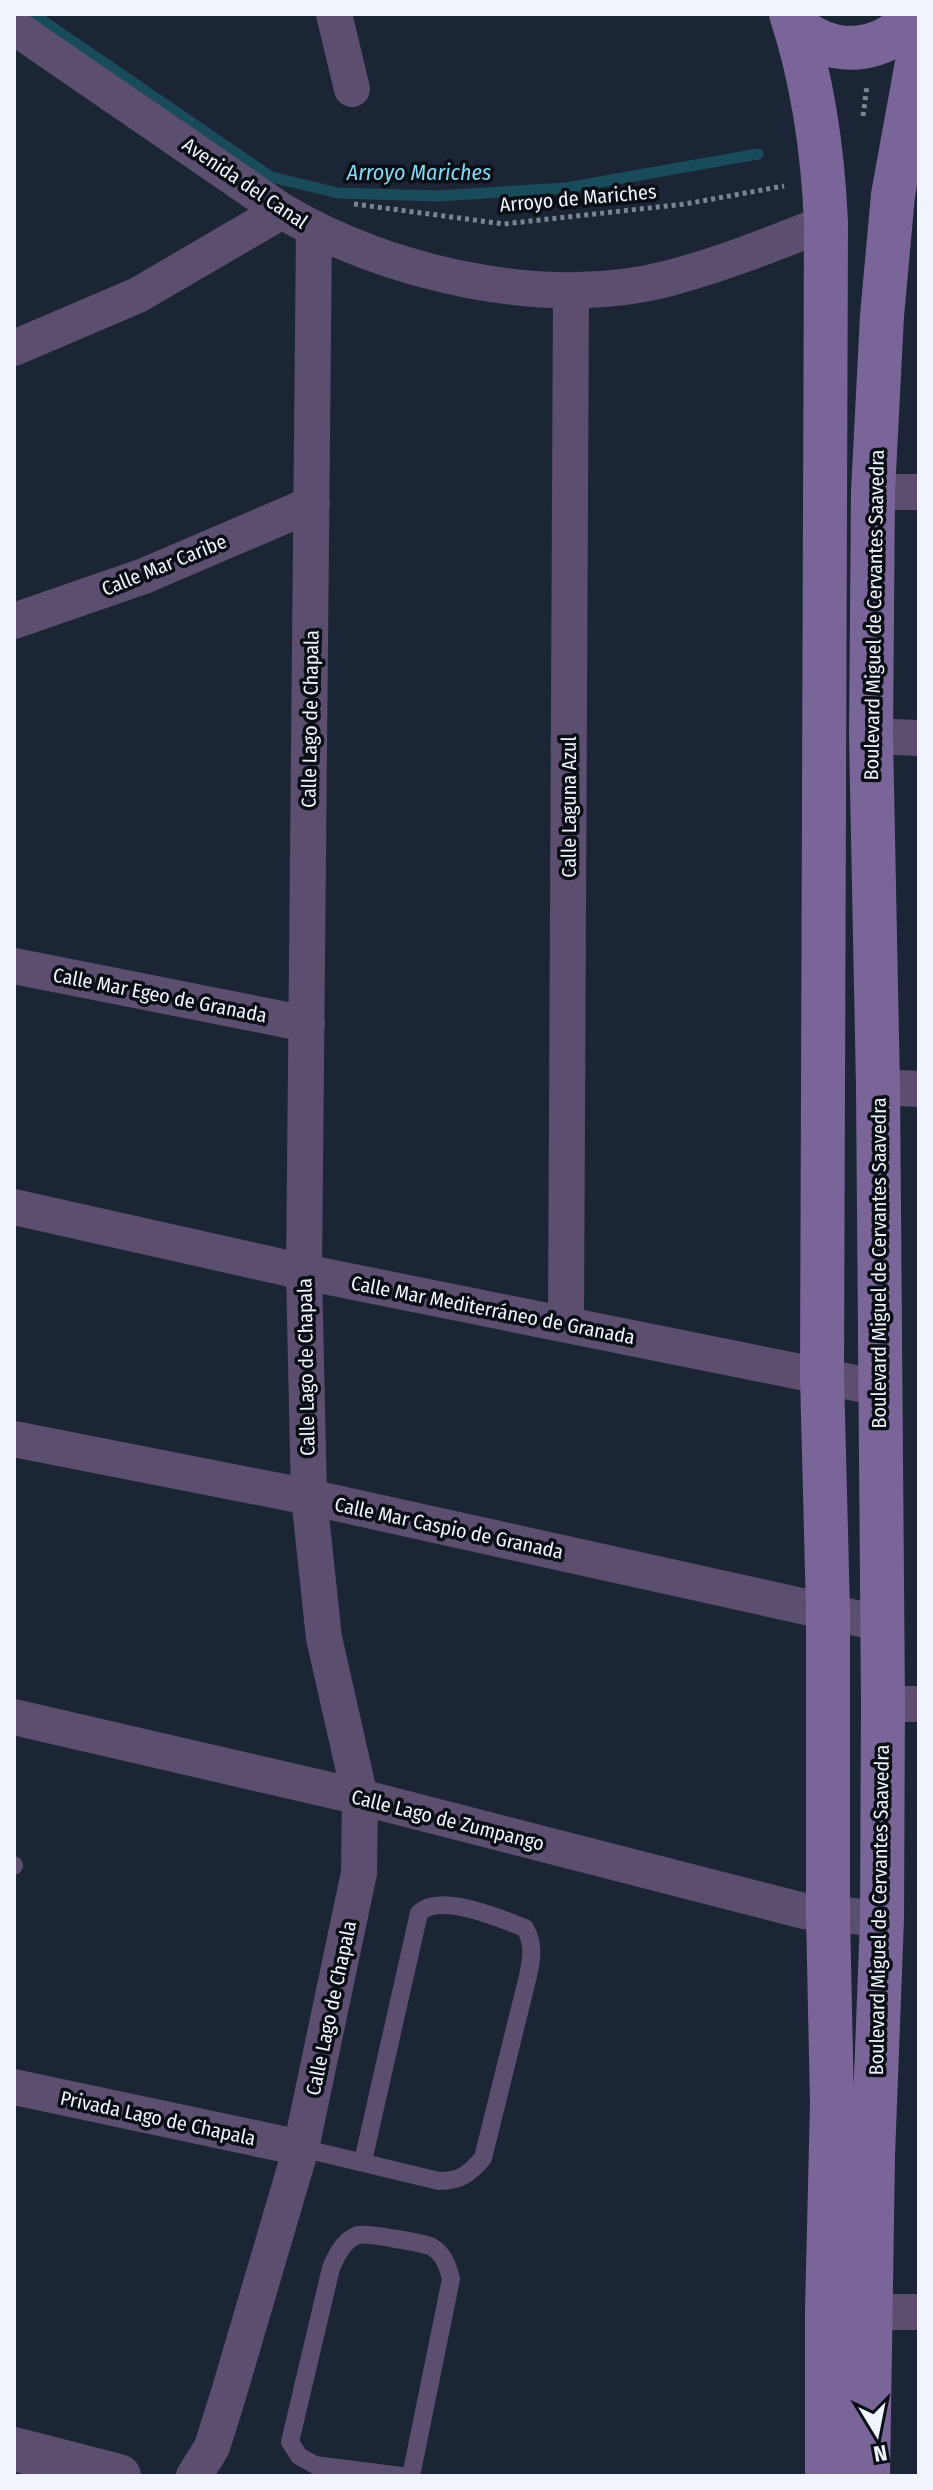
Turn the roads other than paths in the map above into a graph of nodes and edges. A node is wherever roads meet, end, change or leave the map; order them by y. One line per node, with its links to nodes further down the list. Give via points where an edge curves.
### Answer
1 (334, 14): 6 (street)
2 (918, 14): 3 (main road, via 891,38 857,48 822,44)
3 (793, 20): 10 (main road, via 812,97)
4 (14, 27): 9 (street, Avenida del Canal)
5 (919, 52): 7 (main road, Boulevard Miguel de Cervantes Saavedra)
6 (352, 89)
7 (910, 144): 8 (main road, Boulevard Miguel de Cervantes Saavedra)
8 (893, 195): 10 (main road); 14 (main road, Boulevard Miguel de Cervantes Saavedra)
9 (282, 211): 11 (street, Avenida del Canal); 13 (street, via 138,295)
10 (826, 223): 12 (street, Avenida del Canal, via 669,278); 26 (main road)
11 (314, 230): 12 (street, Avenida del Canal, via 414,268 516,287); 16 (street, Calle Lago de Chapala)
12 (571, 291): 25 (street, Calle Laguna Azul)
13 (14, 348)
14 (873, 492): 15 (street); 18 (main road, Boulevard Miguel de Cervantes Saavedra)
15 (919, 492)
16 (312, 504): 17 (street, Calle Mar Caribe, via 144,576); 21 (street, Calle Lago de Chapala)
17 (14, 621)
18 (871, 736): 19 (street); 22 (main road, Boulevard Miguel de Cervantes Saavedra)
19 (919, 738)
20 (14, 966): 21 (street, Calle Mar Egeo de Granada)
21 (307, 1024): 24 (street, Calle Lago de Chapala)
22 (898, 1088): 27 (main road, Boulevard Miguel de Cervantes Saavedra)
23 (14, 1207): 24 (street, Calle Mar Mediterráneo de Granada)
24 (304, 1272): 25 (street, Calle Mar Mediterráneo de Granada); 29 (street, Calle Lago de Chapala)
25 (566, 1323): 26 (street, Calle Mar Mediterráneo de Granada)
26 (822, 1376): 27 (street, Calle Mar Mediterráneo de Granada); 30 (main road)
27 (880, 1388): 31 (main road, Boulevard Miguel de Cervantes Saavedra)
28 (14, 1439): 29 (street, Calle Mar Caspio de Granada)
29 (309, 1497): 30 (street, Calle Mar Caspio de Granada); 34 (street, Calle Lago de Chapala, via 324,1638)
30 (828, 1610): 31 (street, Calle Mar Caspio de Granada); 35 (main road)
31 (883, 1624): 32 (main road, Boulevard Miguel de Cervantes Saavedra)
32 (901, 1704): 36 (main road, Boulevard Miguel de Cervantes Saavedra)
33 (14, 1717): 34 (street, Calle Lago de Zumpango)
34 (360, 1797): 35 (street, Calle Lago de Zumpango); 38 (street, Calle Lago de Chapala, via 359,1873)
35 (828, 1915): 36 (street, Calle Lago de Zumpango); 40 (main road, via 832,2103)
36 (882, 1919): 42 (main road, Boulevard Miguel de Cervantes Saavedra)
37 (14, 2087): 38 (street, Privada Lago de Chapala)
38 (301, 2148): 39 (lane); 45 (street, Calle Lago de Chapala, via 212,2447)
39 (363, 2161): 39 (lane, via 419,1913 435,1905 457,1907 525,1928 532,1956 483,2158 470,2173 451,2181)
40 (827, 2311): 42 (street); 48 (main road)
41 (919, 2312): 42 (street)
42 (869, 2314): 49 (main road, Boulevard Miguel de Cervantes Saavedra)
43 (14, 2449): 44 (street)
44 (119, 2476)
45 (194, 2476)
46 (401, 2476): 47 (lane, via 315,2465 299,2456 290,2442 331,2268 346,2243 367,2234 432,2248 446,2262 451,2279)
47 (411, 2476)
48 (827, 2476)
49 (868, 2476)

